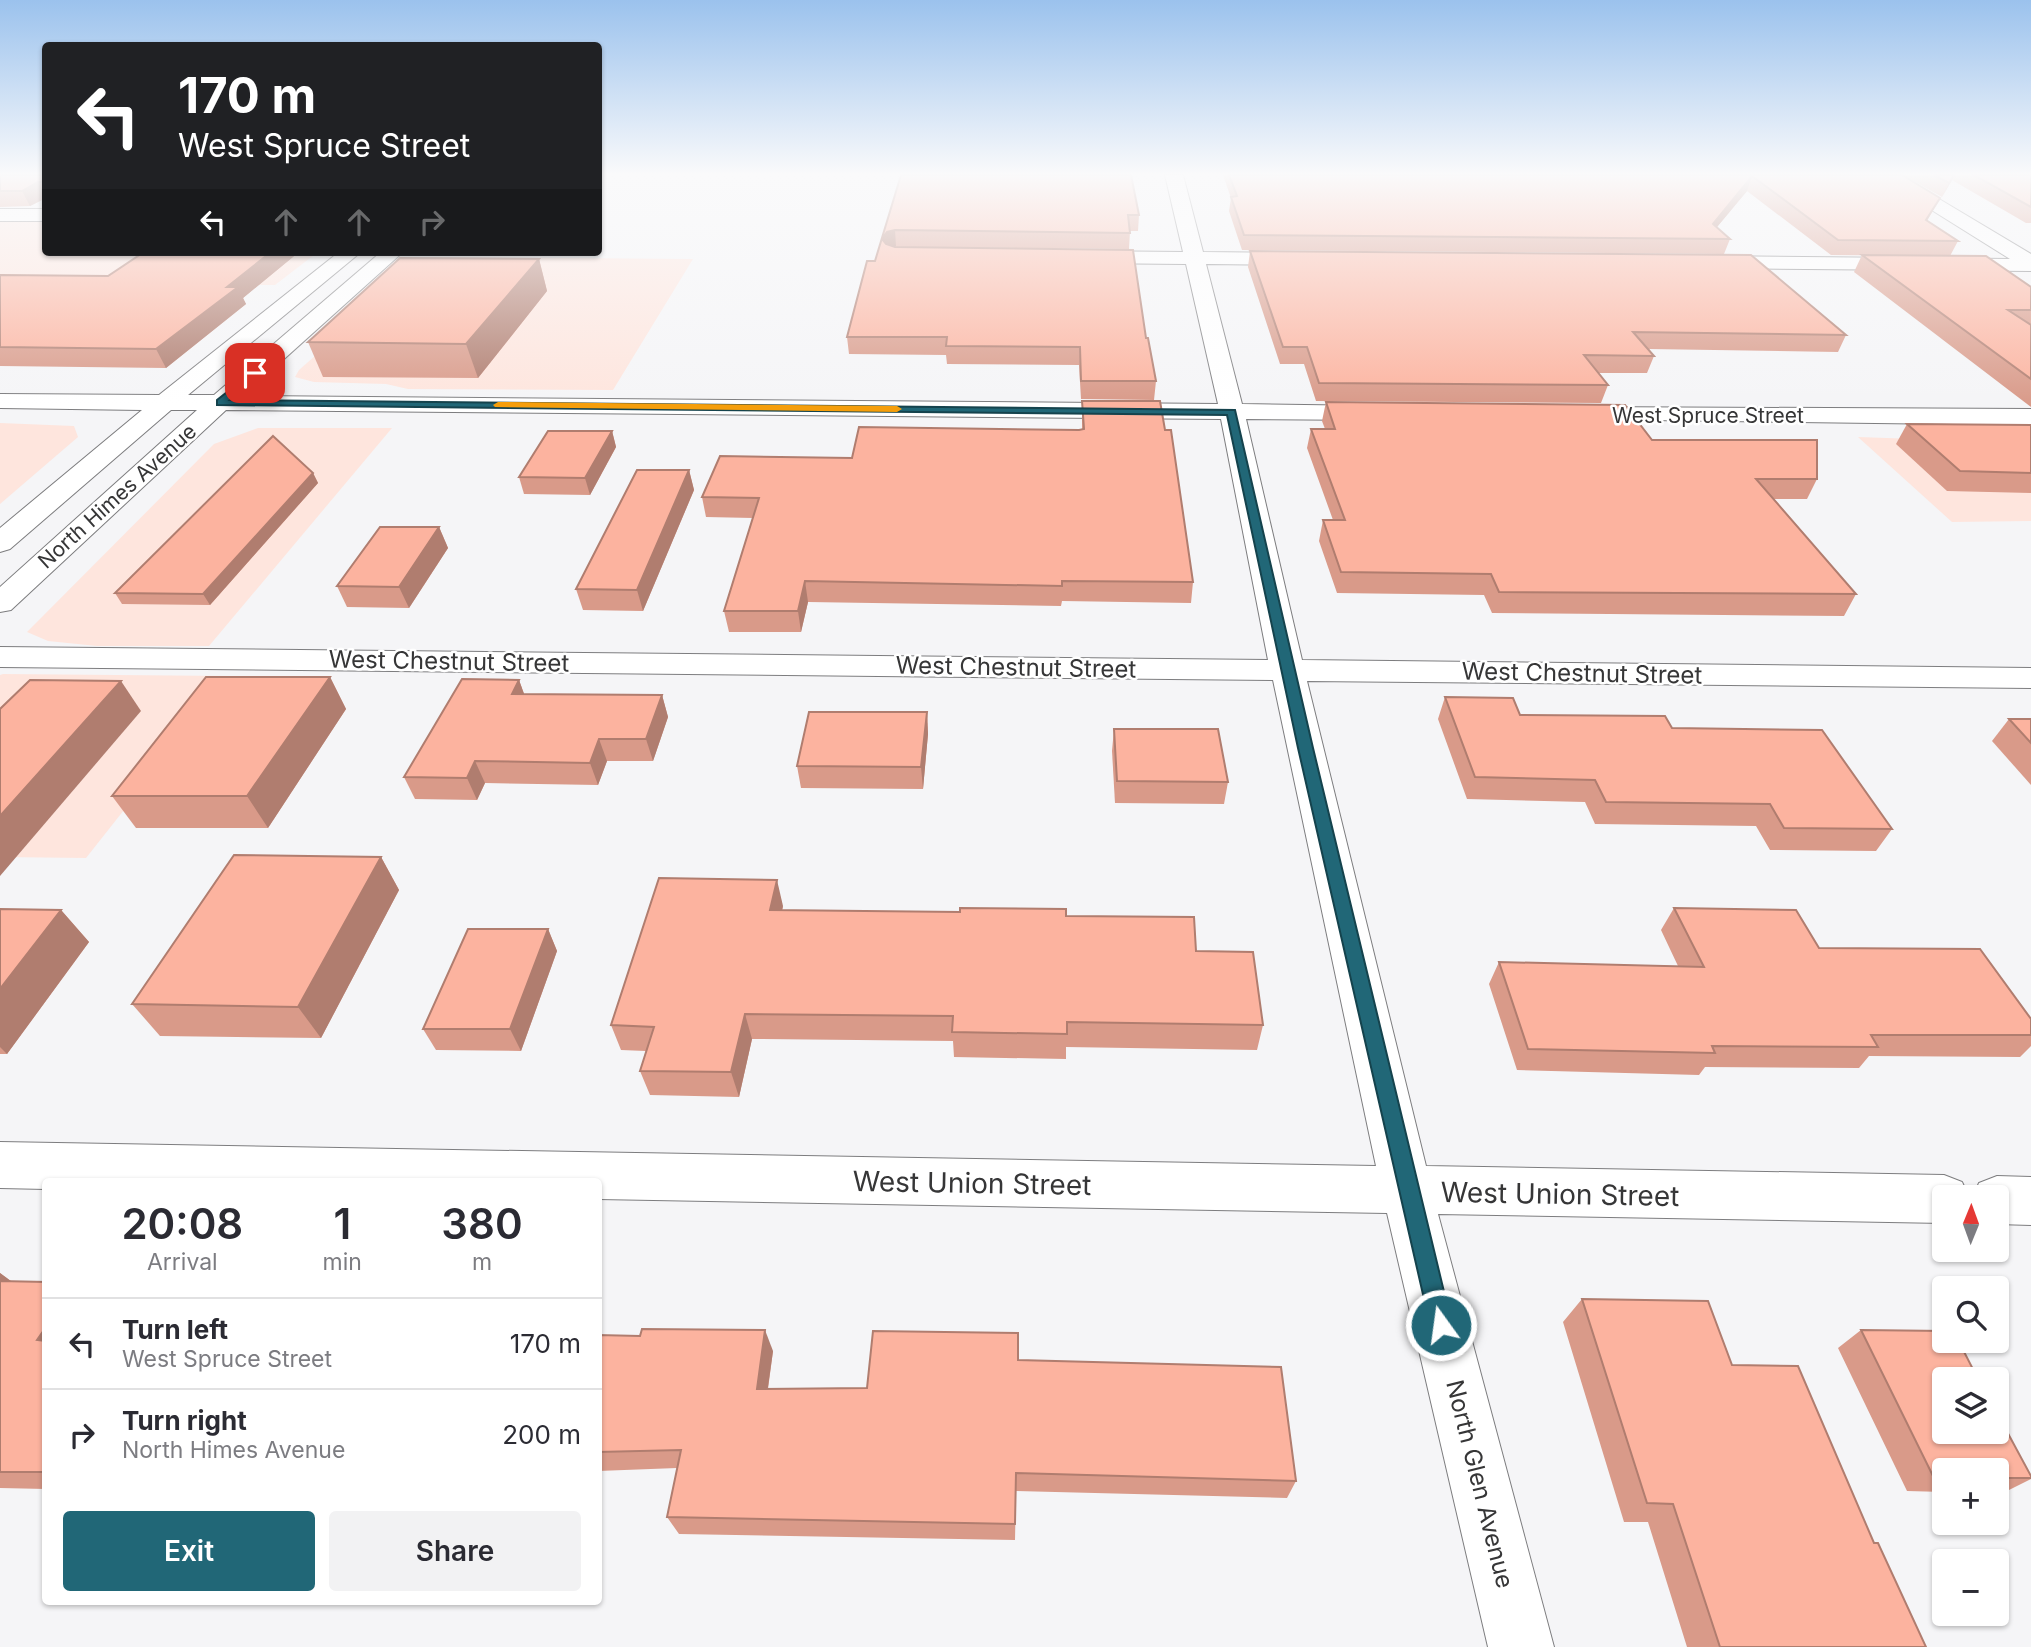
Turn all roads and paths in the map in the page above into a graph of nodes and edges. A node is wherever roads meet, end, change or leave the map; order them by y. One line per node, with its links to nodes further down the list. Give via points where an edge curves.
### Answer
1 (1193, 252): 6 (street, North Glen Avenue)
2 (2011, 252): 9 (street)
3 (346, 256): 11 (street, North Himes Avenue)
4 (388, 256): 12 (street, North Himes Avenue)
5 (1059, 257): 6 (street)
6 (1194, 258): 7 (street); 13 (street, North Glen Avenue)
7 (1319, 259)
8 (1695, 262): 9 (street)
9 (2031, 264)
10 (0, 401): 11 (street)
11 (165, 402): 12 (street); 17 (street, North Himes Avenue)
12 (220, 402): 13 (street); 18 (street, North Himes Avenue)
13 (1232, 412): 14 (street); 20 (street, North Glen Avenue)
14 (1397, 413)
15 (1562, 414): 16 (street, West Spruce Street)
16 (2031, 417)
17 (0, 543)
18 (0, 603)
19 (0, 657): 20 (street, West Chestnut Street)
20 (1287, 669): 21 (street, West Chestnut Street); 23 (street, North Glen Avenue)
21 (2031, 678)
22 (0, 1166): 23 (street, West Union Street)
23 (1407, 1191): 24 (street, West Union Street); 27 (street, North Glen Avenue)
24 (1932, 1199)
25 (2009, 1200): 26 (street)
26 (2031, 1201)
27 (1521, 1647)

